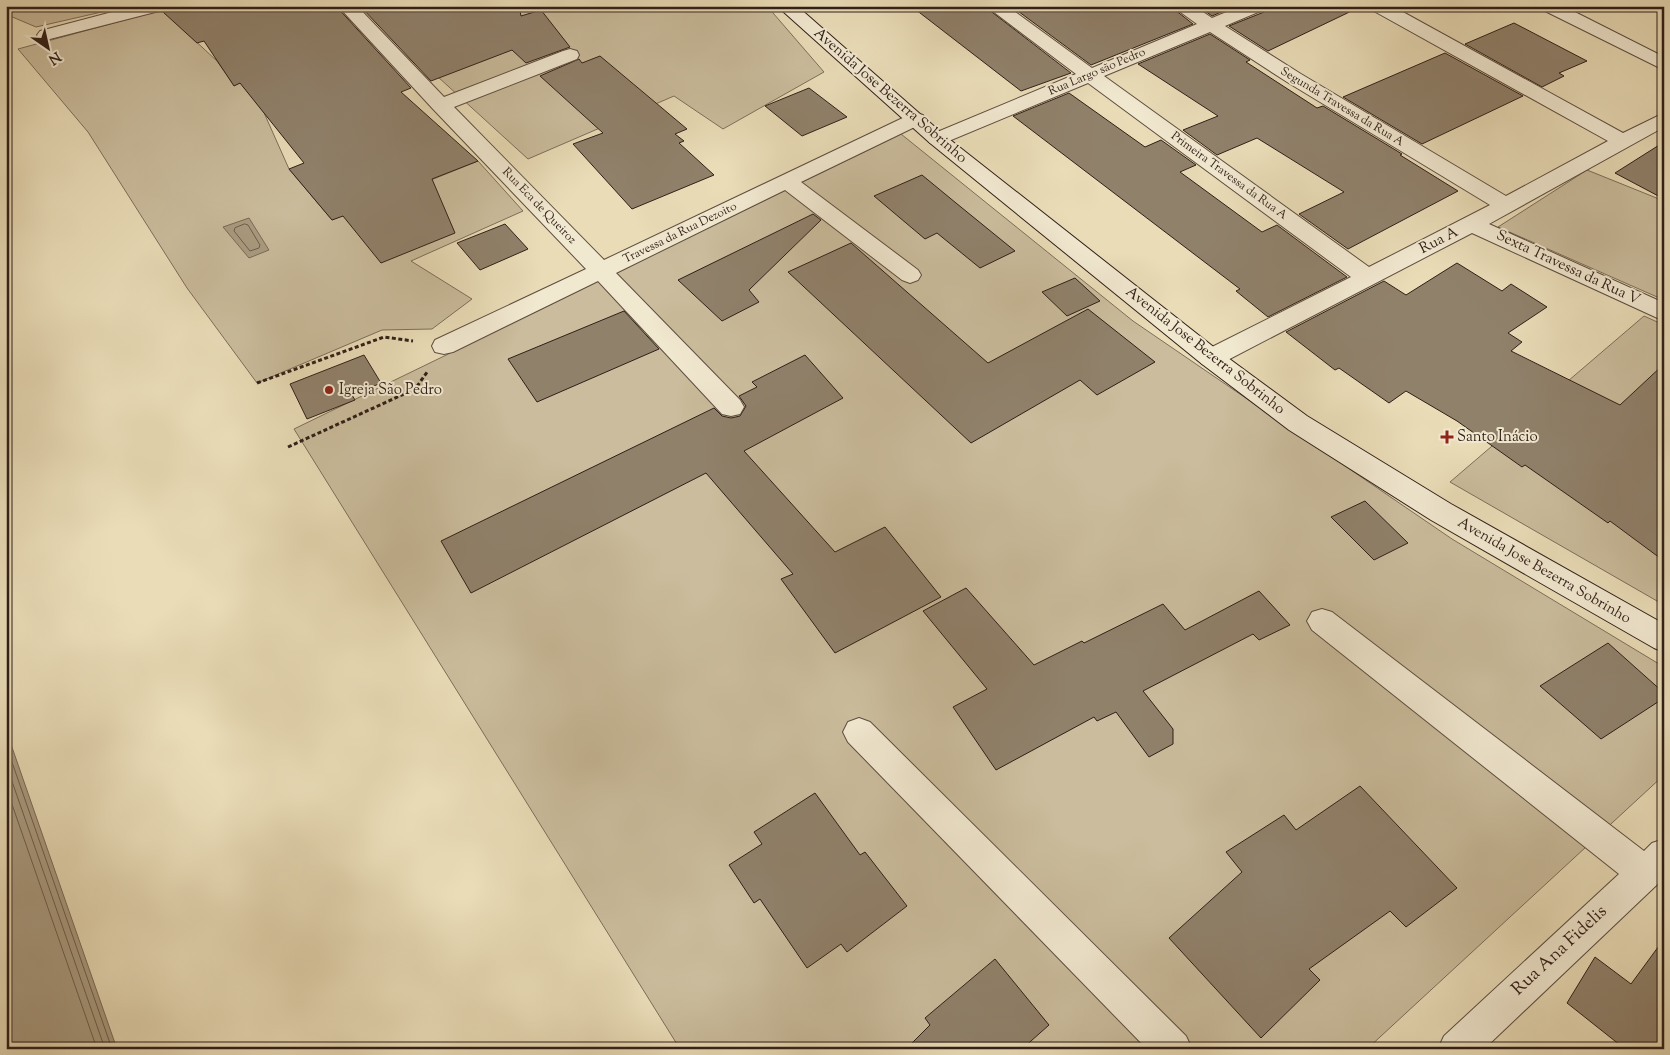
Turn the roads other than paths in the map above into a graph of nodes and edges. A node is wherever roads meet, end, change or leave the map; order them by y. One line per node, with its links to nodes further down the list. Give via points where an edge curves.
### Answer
1 (157, 6): 10 (street)
2 (347, 6): 14 (street, Rua Eca de Queiroz)
3 (786, 6): 15 (street, Avenida Jose Bezerra Sobrinho)
4 (995, 6): 13 (street, Primeira Travessa da Rua A)
5 (1181, 6): 9 (street, Segunda Travessa da Rua A)
6 (1257, 6): 9 (street, Rua Largo são Pedro)
7 (1378, 6): 18 (street)
8 (1549, 6): 12 (street)
9 (1211, 24): 13 (street, Rua Largo são Pedro); 20 (street, Segunda Travessa da Rua A)
10 (46, 35)
11 (570, 55): 14 (street)
12 (1664, 64)
13 (1090, 75): 17 (street, Rua Largo são Pedro); 24 (street, Primeira Travessa da Rua A)
14 (440, 105): 22 (street, Rua Eca de Queiroz)
15 (916, 119): 17 (street, Avenida Jose Bezerra Sobrinho); 19 (street, Travessa da Rua Dezoito)
16 (1664, 119): 18 (street, Rua A)
17 (937, 139): 27 (street, Avenida Jose Bezerra Sobrinho)
18 (1622, 141): 20 (street, Rua A)
19 (787, 182): 22 (street, Travessa da Rua Dezoito); 23 (street)
20 (1504, 205): 21 (street, Rua A)
21 (1472, 224): 24 (street, Rua A); 25 (street, Sexta Travessa da Rua V)
22 (602, 270): 26 (street, Travessa da Rua Dezoito); 28 (street, Rua Eca de Queiroz)
23 (910, 275)
24 (1368, 278): 27 (street, Rua A)
25 (1664, 313)
26 (444, 346)
27 (1211, 358): 30 (street, Avenida Jose Bezerra Sobrinho, via 1298,423 1416,496)
28 (730, 407)
29 (1322, 621): 32 (street)
30 (1664, 639)
31 (859, 732): 34 (street)
32 (1654, 864): 33 (street, Rua Ana Fidelis)
33 (1468, 1045)
34 (1173, 1049)

